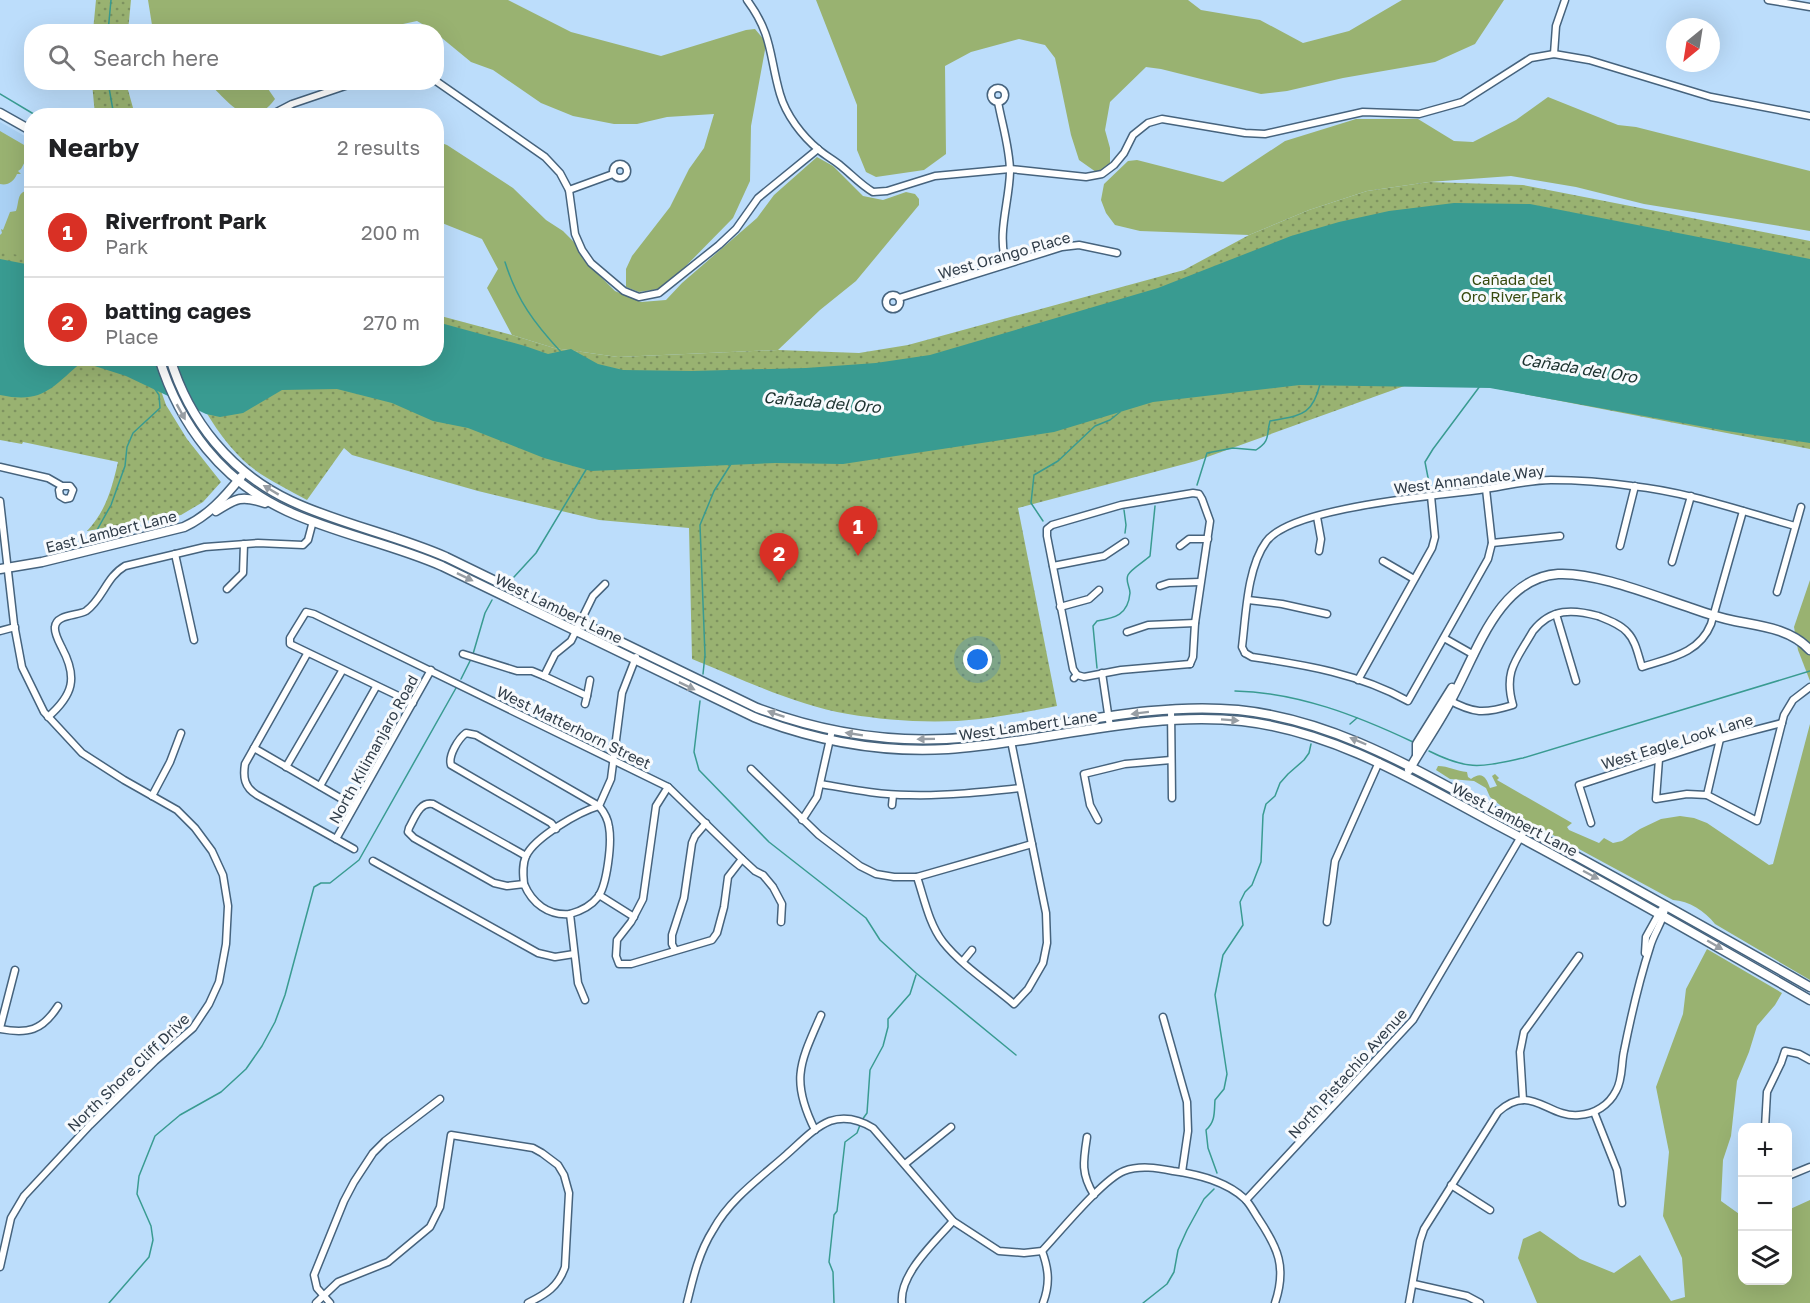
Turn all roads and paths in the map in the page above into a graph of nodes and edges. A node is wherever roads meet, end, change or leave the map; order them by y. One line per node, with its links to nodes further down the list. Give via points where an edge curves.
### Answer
1 (747, 0): 13 (street, via 768,38 787,111)
2 (1565, 0): 5 (street, via 1556,26)
3 (1768, 0): 4 (street)
4 (1810, 7)
5 (1554, 54): 11 (street, via 1589,60 1711,97); 14 (street, via 1531,58 1462,102 1419,114 1363,112 1265,134 1162,119 1148,123 1132,135 1124,153 1102,174 1086,177)
6 (444, 87): 16 (street, via 545,157)
7 (333, 90): 9 (street)
8 (998, 102): 14 (street)
9 (284, 108)
10 (0, 113): 12 (main road)
11 (1810, 116)
12 (24, 126)
13 (818, 149): 14 (street, via 873,192 935,176); 16 (street, via 758,198 719,245 659,293 639,297 624,291 591,263 582,250 575,234)
14 (1010, 169): 18 (street, via 1002,227)
15 (613, 174): 16 (street)
16 (569, 190)
17 (1117, 253): 18 (street, West Orango Place, via 1070,246)
18 (1006, 264): 19 (street, West Orango Place)
19 (899, 298)
20 (162, 366): 24 (main road, West Lambert Lane, one-way to 24, via 186,422)
21 (173, 366): 23 (main road, West Lambert Lane, via 195,416)
22 (0, 467): 25 (street, via 48,478)
23 (242, 470): 24 (main road, East Lambert Lane); 41 (main road, West Lambert Lane, one-way to 23, via 292,502)
24 (238, 480): 32 (main road, West Lambert Lane); 36 (main road, East Lambert Lane, via 219,503)
25 (62, 486)
26 (1635, 486): 27 (street, West Annandale Way, via 1548,480); 29 (street, West Annandale Way); 47 (street)
27 (1486, 489): 28 (street, West Annandale Way); 44 (street)
28 (1431, 496): 34 (street, West Annandale Way, via 1346,508); 54 (street, via 1434,537)
29 (1692, 496): 33 (street, West Annandale Way); 51 (street)
30 (0, 501): 35 (street, North Shore Cliff Drive)
31 (1801, 507): 38 (street)
32 (288, 511): 36 (main road, via 240,498); 37 (main road, West Lambert Lane)
33 (1743, 511): 38 (street, West Annandale Way); 63 (street)
34 (1317, 517): 48 (street); 61 (street, West Annandale Way, via 1292,523 1267,540 1258,555)
35 (1, 518): 53 (street, North Shore Cliff Drive)
36 (198, 519): 53 (main road, East Lambert Lane, via 156,535)
37 (314, 521): 39 (main road, West Lambert Lane); 45 (street, via 303,545)
38 (1795, 525): 60 (street)
39 (348, 532): 41 (main road, via 354,530 391,541); 70 (main road, West Lambert Lane, one-way to 70, via 436,564)
40 (1560, 536): 44 (street)
41 (401, 539): 66 (main road, West Lambert Lane)
42 (1208, 539): 46 (street, via 1189,539); 52 (street, via 1209,521 1200,495 1121,505 1046,529); 55 (street)
43 (1125, 542): 52 (street, via 1104,556)
44 (1492, 543): 72 (street, via 1488,559)
45 (244, 544): 49 (street); 58 (street, via 243,573)
46 (1180, 546)
47 (1620, 546)
48 (1319, 551)
49 (175, 554): 73 (street); 96 (street, via 125,566 111,576 98,599 86,610 57,622 56,634 72,681 69,693)
50 (1383, 561): 54 (street)
51 (1672, 562)
52 (1053, 566): 62 (street)
53 (4, 568): 68 (street, North Shore Cliff Drive)
54 (1414, 579): 87 (street)
55 (1200, 582): 57 (street); 67 (street)
56 (605, 584): 66 (street, via 593,596)
57 (1160, 586)
58 (227, 589)
59 (1099, 590): 62 (street, via 1089,600)
60 (1777, 592)
61 (1248, 600): 64 (street); 76 (street, West Annandale Way, via 1242,647)
62 (1060, 607): 84 (street, via 1076,676)
63 (1715, 613): 65 (street, via 1706,635 1694,648 1642,667 1634,641 1617,624 1574,610); 74 (main road, via 1791,635); 79 (main road, via 1578,574 1555,574 1521,587 1509,598)
64 (1326, 614)
65 (1556, 614): 88 (street); 92 (street, via 1538,625 1512,669 1509,683 1513,705 1477,712)
66 (580, 622): 70 (street); 75 (main road, West Lambert Lane)
67 (1195, 622): 71 (street, via 1148,625); 84 (street, via 1191,665)
68 (15, 627): 69 (street); 96 (street, North Shore Cliff Drive, via 22,667)
69 (0, 630)
70 (575, 631): 80 (main road, West Lambert Lane); 85 (street, via 567,646 557,651)
71 (1127, 632)
72 (1444, 638): 79 (street); 87 (street, via 1408,701)
73 (194, 640)
74 (1810, 650)
75 (639, 651): 80 (street); 101 (main road, West Lambert Lane, one-way to 75, via 746,703)
76 (1245, 653): 81 (street); 87 (street)
77 (307, 654): 82 (street, West Matterhorn Street, via 289,641 306,612); 83 (street); 106 (street)
78 (463, 654): 85 (street)
79 (1474, 655): 92 (main road)
80 (634, 660): 104 (main road, West Lambert Lane, one-way to 104, via 742,712); 109 (street, via 622,693)
81 (1239, 660)
82 (431, 670): 93 (street, North Kilimanjaro Road); 109 (street, West Matterhorn Street)
83 (342, 671): 89 (street); 111 (street)
84 (1102, 673): 97 (street)
85 (544, 676): 91 (street)
86 (590, 680): 91 (street)
87 (1358, 680)
88 (1576, 681)
89 (376, 687): 93 (street); 116 (street)
90 (1810, 687): 99 (street, via 1793,700)
91 (587, 696): 94 (street)
92 (1449, 700): 112 (main road)
93 (413, 703): 124 (street, North Kilimanjaro Road)
94 (585, 704)
95 (1171, 709): 97 (main road, West Lambert Lane, one-way to 97); 98 (street); 112 (main road, West Lambert Lane, one-way to 95, via 1351,738 1301,722 1234,710)
96 (48, 717): 121 (street, North Shore Cliff Drive, via 82,753)
97 (1109, 717): 100 (street); 101 (main road, West Lambert Lane, one-way to 101, via 945,739 883,738)
98 (1172, 719): 100 (main road, West Lambert Lane); 108 (street); 110 (main road, West Lambert Lane, one-way to 110, via 1227,720 1282,728 1330,741)
99 (1782, 723): 103 (street, West Eagle Look Lane); 120 (street, via 1757,821)
100 (1110, 727): 105 (main road, West Lambert Lane)
101 (832, 730): 104 (street)
102 (181, 734): 121 (street)
103 (1720, 739): 107 (street, West Eagle Look Lane); 120 (street)
104 (830, 741): 105 (main road, West Lambert Lane, via 909,750); 115 (street)
105 (1011, 741): 118 (street)
106 (254, 748): 111 (street); 133 (street, via 245,764 246,784 256,795)
107 (1659, 759): 120 (street, via 1656,800); 129 (street, West Eagle Look Lane, via 1579,785)
108 (1171, 760): 122 (street); 127 (street, via 1125,764 1084,774 1089,805)
109 (614, 762): 117 (street, West Matterhorn Street); 125 (street, via 610,784)
110 (1379, 762): 114 (main road, West Lambert Lane); 147 (street, via 1335,861)
111 (286, 767): 116 (street)
112 (1411, 767): 114 (main road); 130 (main road, West Lambert Lane)
113 (751, 769): 126 (street)
114 (1406, 776): 132 (main road, West Lambert Lane)
115 (821, 784): 119 (street); 126 (street)
116 (320, 786): 124 (street)
117 (668, 787): 128 (street, West Matterhorn Street); 145 (street, via 656,806 645,890)
118 (1020, 788): 119 (street, via 961,795); 134 (street)
119 (893, 795): 123 (street)
120 (1707, 795)
121 (152, 796): 180 (street, North Shore Cliff Drive, via 177,810 195,828 223,875 228,915 219,982 193,1028 90,1125 24,1196 11,1218)
122 (1172, 798)
123 (892, 805)
124 (354, 806): 133 (street, North Kilimanjaro Road)
125 (599, 806): 131 (street); 131 (street, via 471,733 462,736 450,758 454,768); 141 (street, via 610,831)
126 (802, 820): 139 (street, via 876,874)
127 (1098, 820)
128 (706, 823): 137 (street, West Matterhorn Street); 148 (street, via 692,843 684,898 672,935)
129 (1591, 823)
130 (1526, 828): 132 (street, North Pistachio Avenue); 142 (main road, West Lambert Lane)
131 (556, 829): 136 (street)
132 (1521, 838): 144 (main road, West Lambert Lane, one-way to 144); 175 (street, North Pistachio Avenue, via 1413,1020)
133 (336, 839): 135 (street)
134 (1032, 844): 139 (street); 152 (street, via 1046,913 1047,943 1042,963 1028,989 1014,1004)
135 (354, 849)
136 (526, 856): 140 (street); 140 (street, via 429,802 423,805 408,832 494,883)
137 (742, 859): 146 (street, West Matterhorn Street, via 773,887 782,904); 148 (street, via 728,878 715,936 709,942)
138 (373, 861): 150 (street, via 538,953 555,957)
139 (917, 877): 152 (street, via 942,941)
140 (524, 884): 143 (street, via 542,908)
141 (599, 895): 143 (street, via 584,909); 145 (street)
142 (1666, 905): 144 (street); 154 (main road, West Lambert Lane)
143 (570, 914): 150 (street)
144 (1661, 915): 156 (main road, West Lambert Lane, one-way to 156); 164 (street, via 1646,937 1646,963 1623,1053 1619,1085 1612,1097)
145 (634, 917): 148 (street, via 617,940 619,964)
146 (782, 922)
147 (1326, 922)
148 (675, 950)
149 (972, 950): 152 (street)
150 (574, 954): 155 (street)
151 (1579, 956): 163 (street, via 1524,1032 1520,1052)
152 (963, 961)
153 (15, 970): 160 (street)
154 (1810, 987)
155 (585, 1000)
156 (1810, 1000)
157 (58, 1006): 160 (street, via 35,1029)
158 (820, 1015): 167 (street, via 804,1054 799,1085)
159 (1163, 1017): 171 (street, via 1187,1102 1188,1131)
160 (0, 1029)
161 (1810, 1060): 165 (street, via 1785,1051 1767,1092)
162 (440, 1099): 182 (street, via 385,1141 358,1174 316,1268 314,1283)
163 (1523, 1100): 164 (street, via 1540,1102 1572,1115); 173 (street, via 1498,1112)
164 (1594, 1112): 176 (street, via 1617,1170)
165 (1765, 1123)
166 (951, 1127): 169 (street)
167 (815, 1130): 169 (street, via 832,1120 862,1121 882,1136); 186 (street, via 734,1202 714,1227 701,1253)
168 (1087, 1137): 174 (street, via 1083,1162 1086,1181)
169 (905, 1164): 178 (street)
170 (1810, 1167): 172 (street)
171 (1182, 1172): 174 (street, via 1149,1167 1123,1171); 175 (street, via 1229,1188)
172 (1792, 1174)
173 (1451, 1185): 177 (street); 181 (street, via 1424,1229)
174 (1094, 1195): 179 (street)
175 (1246, 1200): 189 (street, via 1269,1235 1280,1261 1281,1286)
176 (1622, 1203)
177 (1490, 1210)
178 (953, 1221): 179 (street, via 999,1251); 187 (street, via 908,1274)
179 (1042, 1251): 188 (street, via 1048,1265 1048,1288)
180 (0, 1267)
181 (1414, 1284): 190 (street); 191 (street, via 1467,1296)
182 (322, 1296): 183 (street); 184 (street); 185 (street, via 338,1282 388,1262 430,1227 440,1207 451,1135 533,1148 550,1158 564,1175 569,1200 565,1267 552,1290)
183 (316, 1303)
184 (330, 1303)
185 (528, 1303)
186 (687, 1303)
187 (902, 1303)
188 (1043, 1303)
189 (1275, 1303)
190 (1409, 1303)
191 (1480, 1303)

